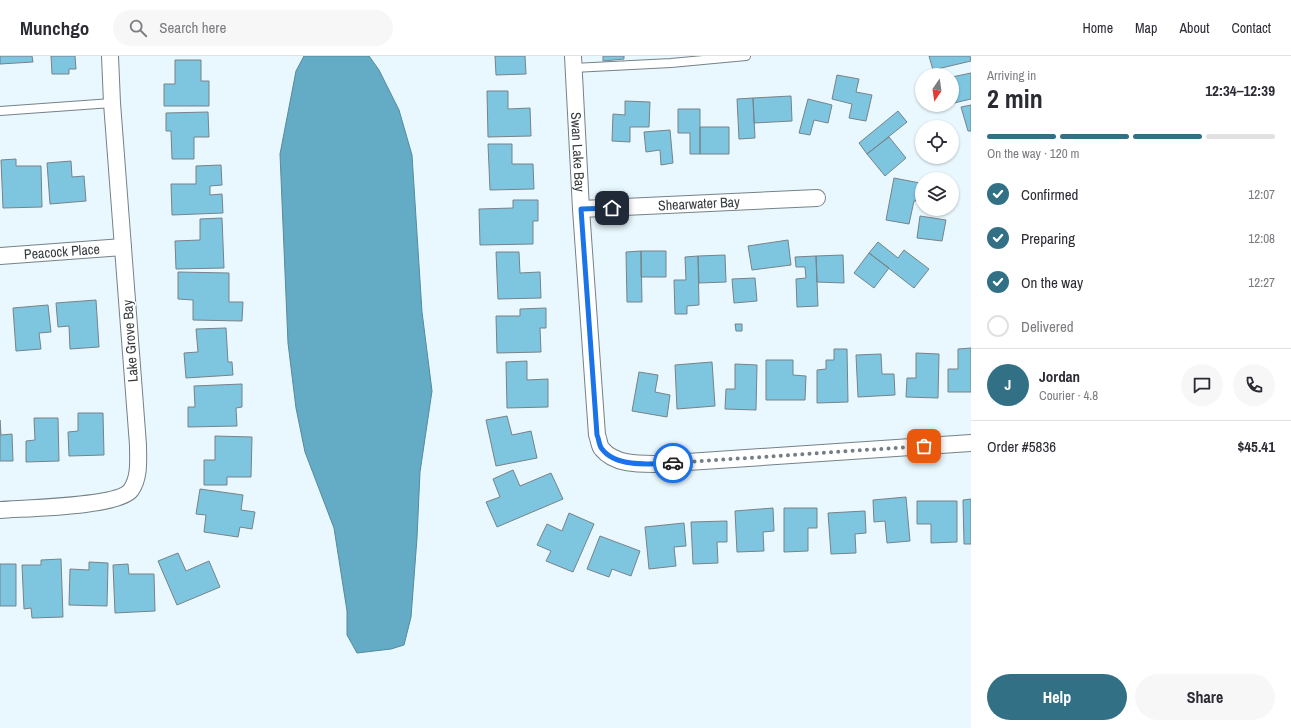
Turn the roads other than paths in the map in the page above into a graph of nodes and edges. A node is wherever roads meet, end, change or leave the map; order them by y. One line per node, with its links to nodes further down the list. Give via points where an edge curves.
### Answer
1 (110, 56): 4 (street, Lake Grove Bay)
2 (746, 56): 3 (lane, via 671,63)
3 (573, 62): 7 (street, Swan Lake Bay)
4 (112, 103): 5 (lane); 8 (street, Lake Grove Bay)
5 (0, 111)
6 (817, 198): 7 (street, Shearwater Bay)
7 (581, 209): 10 (street, Swan Lake Bay, via 597,435 601,449 613,458 633,464 658,464)
8 (123, 247): 9 (street, Peacock Place); 11 (street, Lake Grove Bay, via 138,445 138,471 133,487 124,496 89,504)
9 (0, 256)
10 (971, 443)
11 (0, 510)

